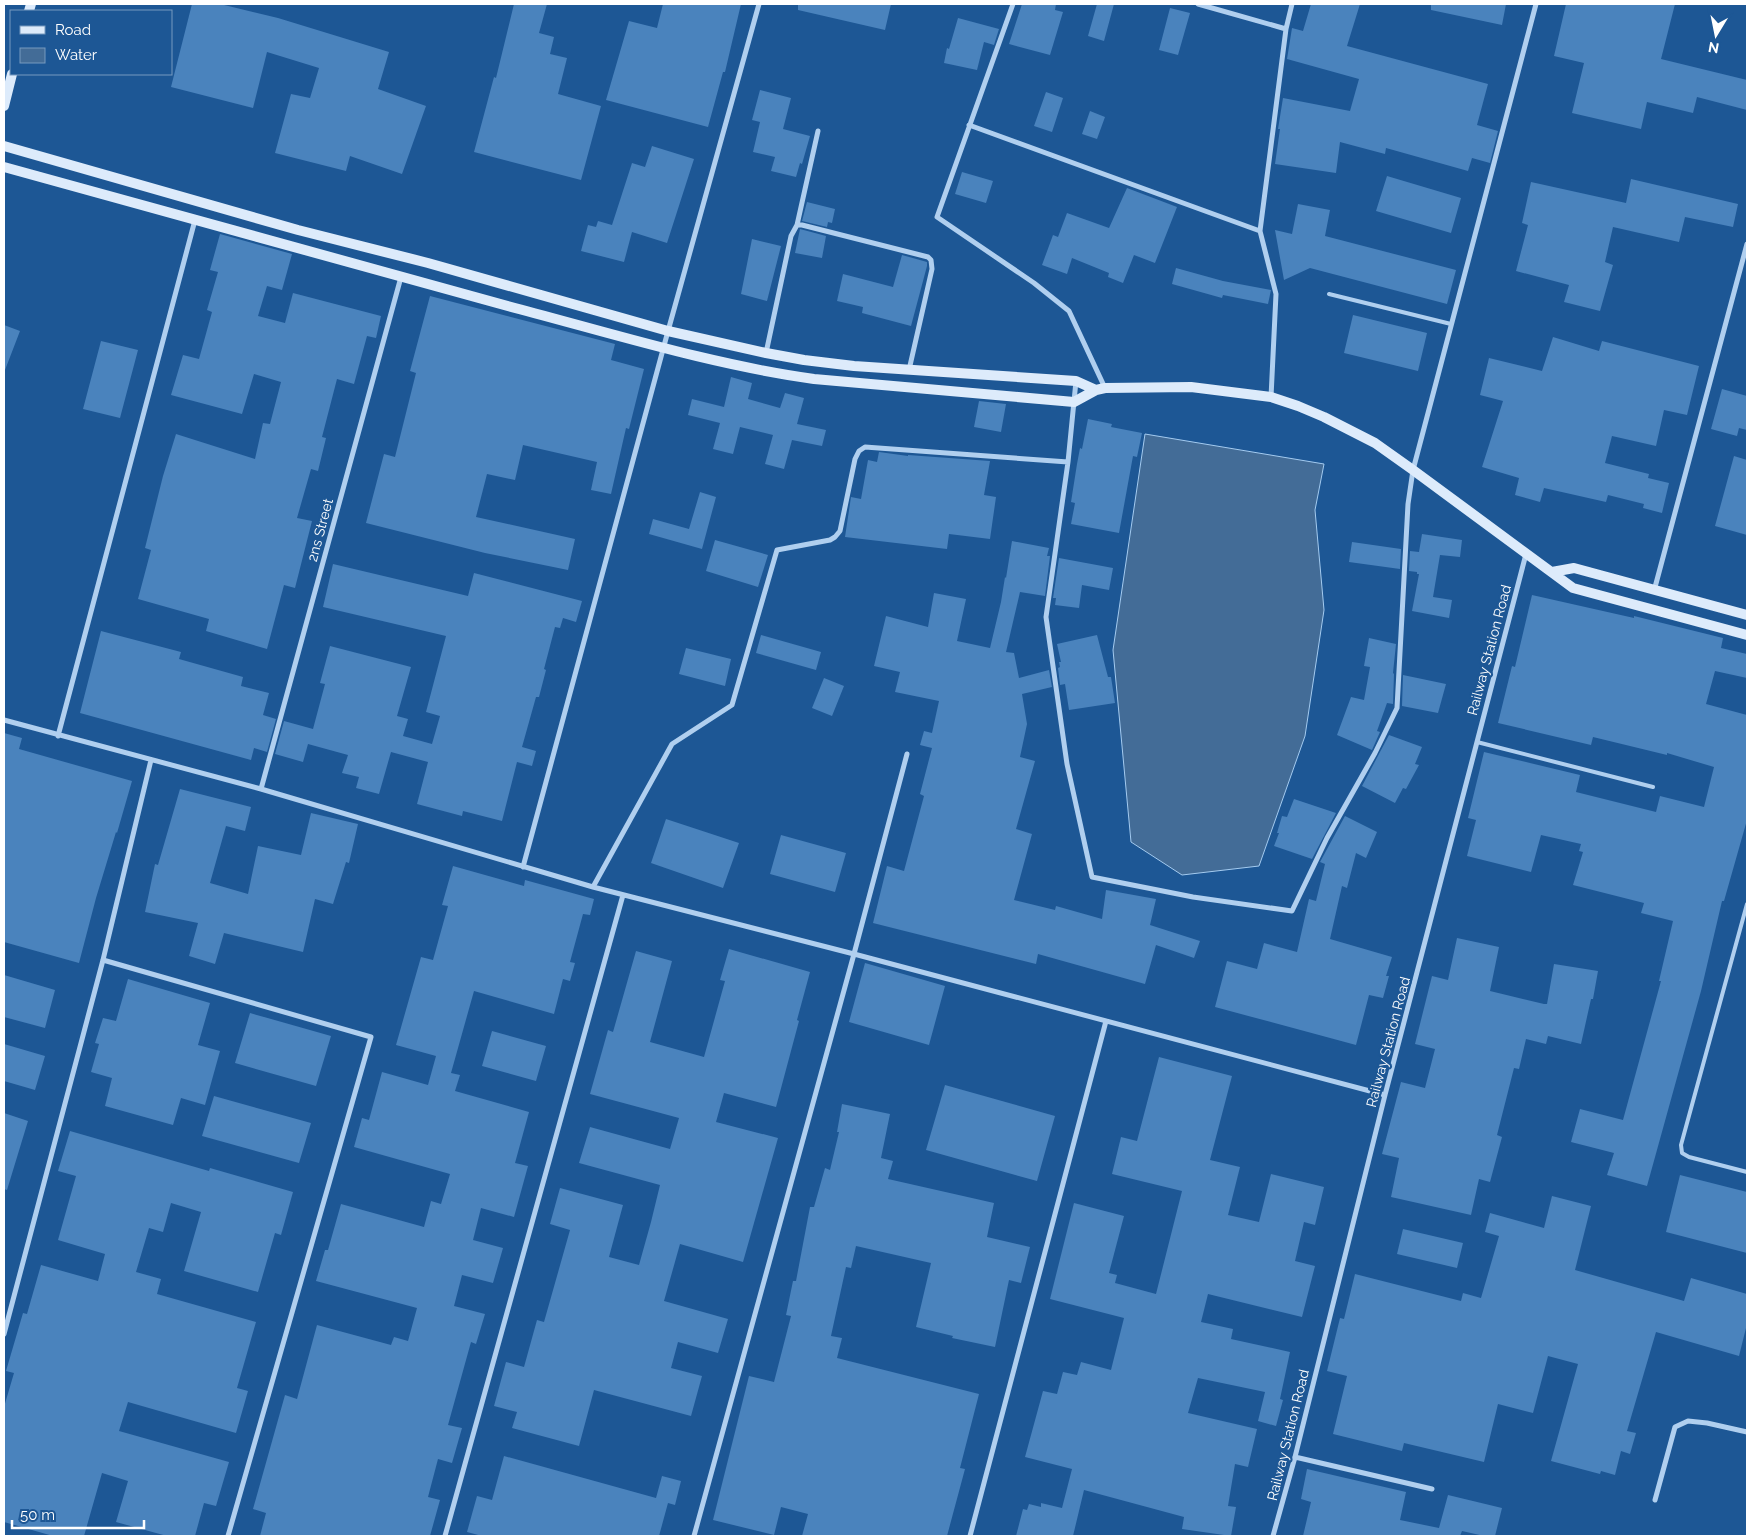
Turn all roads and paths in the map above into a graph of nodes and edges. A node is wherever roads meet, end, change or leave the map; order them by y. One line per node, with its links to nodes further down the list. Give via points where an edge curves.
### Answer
1 (759, 4): 20 (street)
2 (1013, 4): 9 (street)
3 (1198, 4): 6 (street)
4 (1292, 4): 6 (street)
5 (1536, 4): 19 (street)
6 (1286, 29): 15 (street)
7 (12, 75): 8 (main road)
8 (4, 106)
9 (969, 125): 15 (street); 25 (street, via 936,217 1034,283 1069,311)
10 (818, 131): 14 (street)
11 (4, 146): 20 (main road)
12 (4, 167): 13 (main road)
13 (196, 220): 17 (main road); 36 (street)
14 (797, 225): 22 (street); 23 (street, via 931,260 932,269)
15 (1260, 231): 26 (street, via 1276,294)
16 (1747, 244): 32 (street)
17 (401, 277): 21 (main road); 41 (street, 2ns Street)
18 (1329, 294): 19 (lane)
19 (1451, 324): 29 (street)
20 (668, 330): 21 (street); 22 (main road)
21 (664, 347): 27 (main road, via 814,379); 42 (street)
22 (766, 352): 23 (main road, via 804,360)
23 (909, 371): 24 (main road)
24 (1076, 381): 25 (main road); 27 (street)
25 (1101, 389): 26 (main road, via 1191,387); 27 (main road)
26 (1271, 397): 29 (main road, via 1324,417 1375,444)
27 (1074, 402): 28 (street)
28 (1068, 462): 29 (street, via 1046,617 1067,764 1092,877 1292,911 1397,708 1408,504); 43 (street, via 865,447 859,451 840,531 830,540 777,550 732,705 672,744)
29 (1413, 470): 30 (main road)
30 (1526, 554): 31 (main road); 37 (street, Railway Station Road)
31 (1552, 572): 32 (main road, via 1574,568); 34 (main road, via 1573,588)
32 (1654, 590): 33 (main road)
33 (1747, 615)
34 (1747, 635)
35 (4, 720): 36 (street)
36 (58, 736): 39 (street)
37 (1477, 742): 40 (lane); 49 (street, Railway Station Road)
38 (907, 754): 46 (street)
39 (151, 760): 41 (street); 47 (street)
40 (1653, 787)
41 (261, 789): 42 (street)
42 (523, 867): 43 (street)
43 (593, 887): 44 (street)
44 (623, 895): 46 (street); 57 (street)
45 (1747, 904): 50 (lane, via 1681,1145 1682,1153 1689,1157)
46 (854, 954): 48 (street); 58 (street)
47 (103, 960): 51 (street); 56 (street, via 371,1037)
48 (1106, 1021): 49 (street); 59 (street)
49 (1385, 1095): 53 (street, Railway Station Road)
50 (1747, 1172)
51 (4, 1334)
52 (1747, 1432): 55 (street, via 1688,1421 1675,1427)
53 (1295, 1457): 54 (street); 60 (street, Railway Station Road)
54 (1432, 1489)
55 (1655, 1500)
56 (228, 1536)
57 (445, 1536)
58 (694, 1536)
59 (970, 1536)
60 (1273, 1536)

